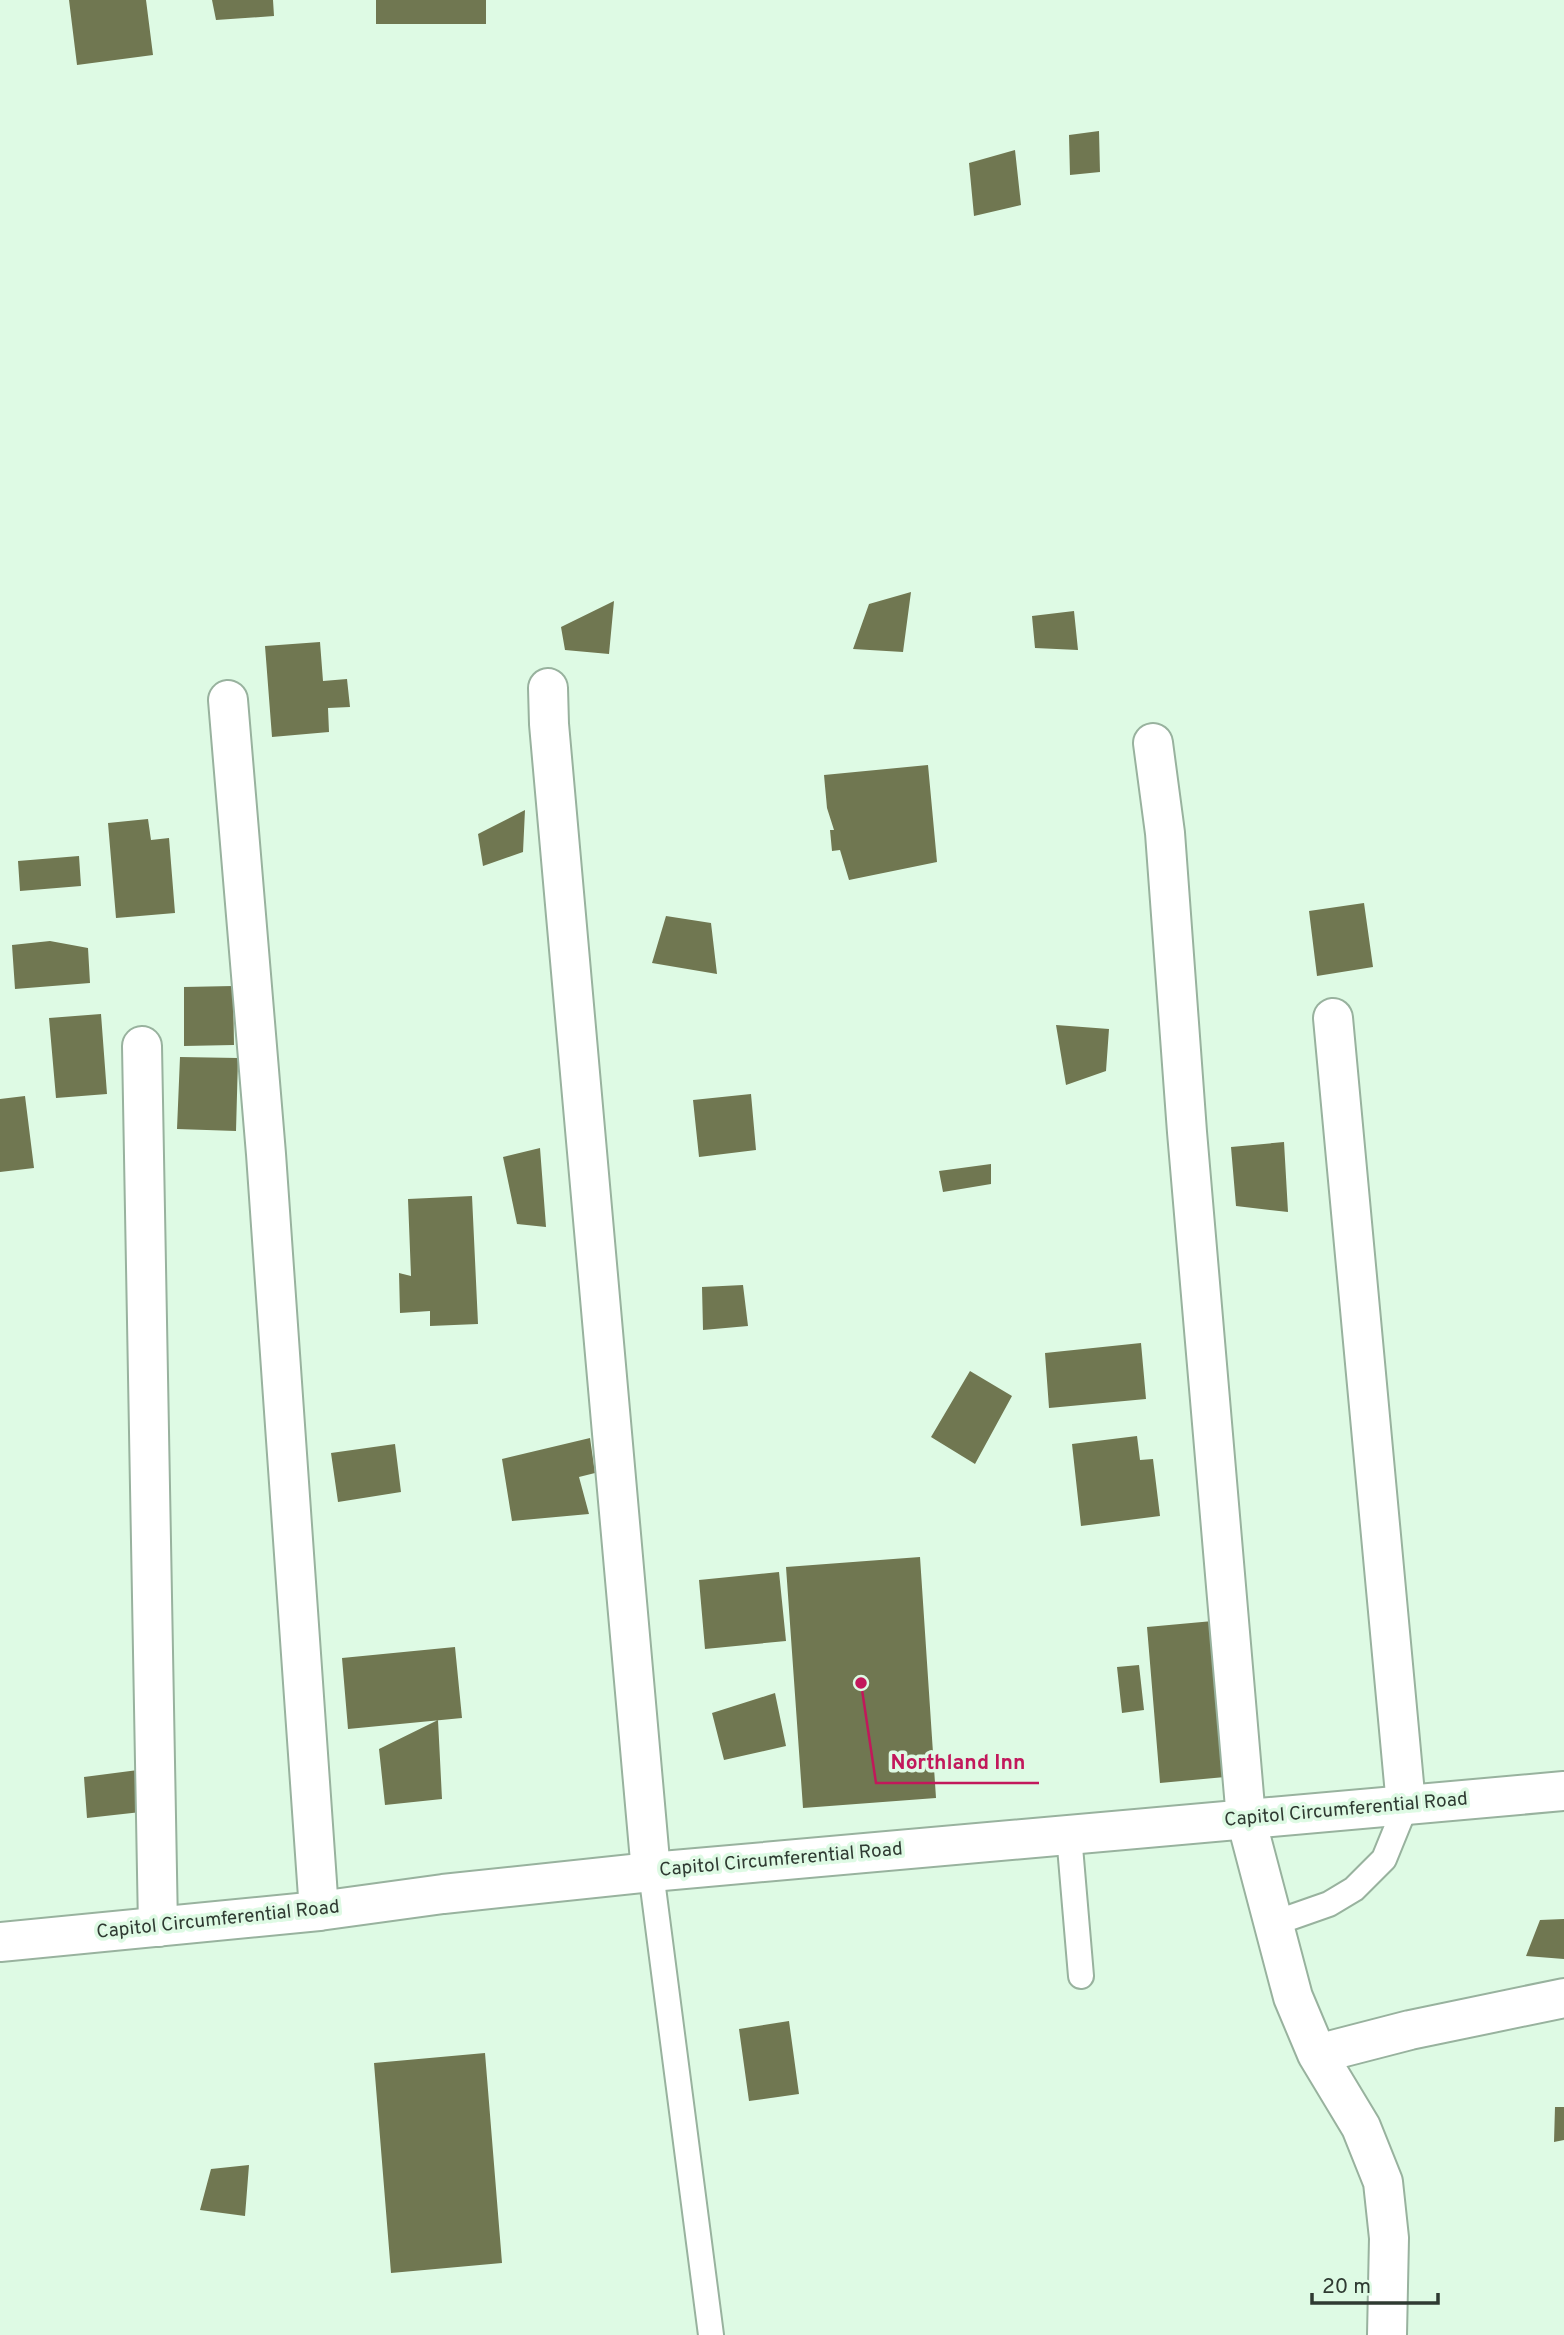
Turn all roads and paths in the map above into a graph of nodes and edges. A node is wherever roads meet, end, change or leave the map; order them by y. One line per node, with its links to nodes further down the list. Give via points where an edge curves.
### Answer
1 (548, 688): 10 (street)
2 (228, 700): 11 (street, via 267,1168)
3 (1153, 743): 8 (street, via 1165,833)
4 (1332, 1018): 7 (street)
5 (142, 1046): 13 (street)
6 (1564, 1791): 7 (street, Capitol Circumferential Road)
7 (1406, 1805): 8 (street, Capitol Circumferential Road); 12 (lane, via 1384,1858 1354,1889 1329,1904)
8 (1246, 1819): 9 (street, Capitol Circumferential Road); 12 (street)
9 (1069, 1835): 10 (street, Capitol Circumferential Road); 15 (lane)
10 (651, 1872): 11 (street, Capitol Circumferential Road); 18 (lane)
11 (319, 1911): 13 (street, Capitol Circumferential Road)
12 (1272, 1924): 17 (street, via 1293,1997)
13 (158, 1927): 14 (street, Capitol Circumferential Road)
14 (0, 1942)
15 (1081, 1976)
16 (1564, 1998): 17 (street)
17 (1317, 2054): 19 (street, via 1361,2127 1383,2182 1389,2238)
18 (710, 2335)
19 (1387, 2335)

